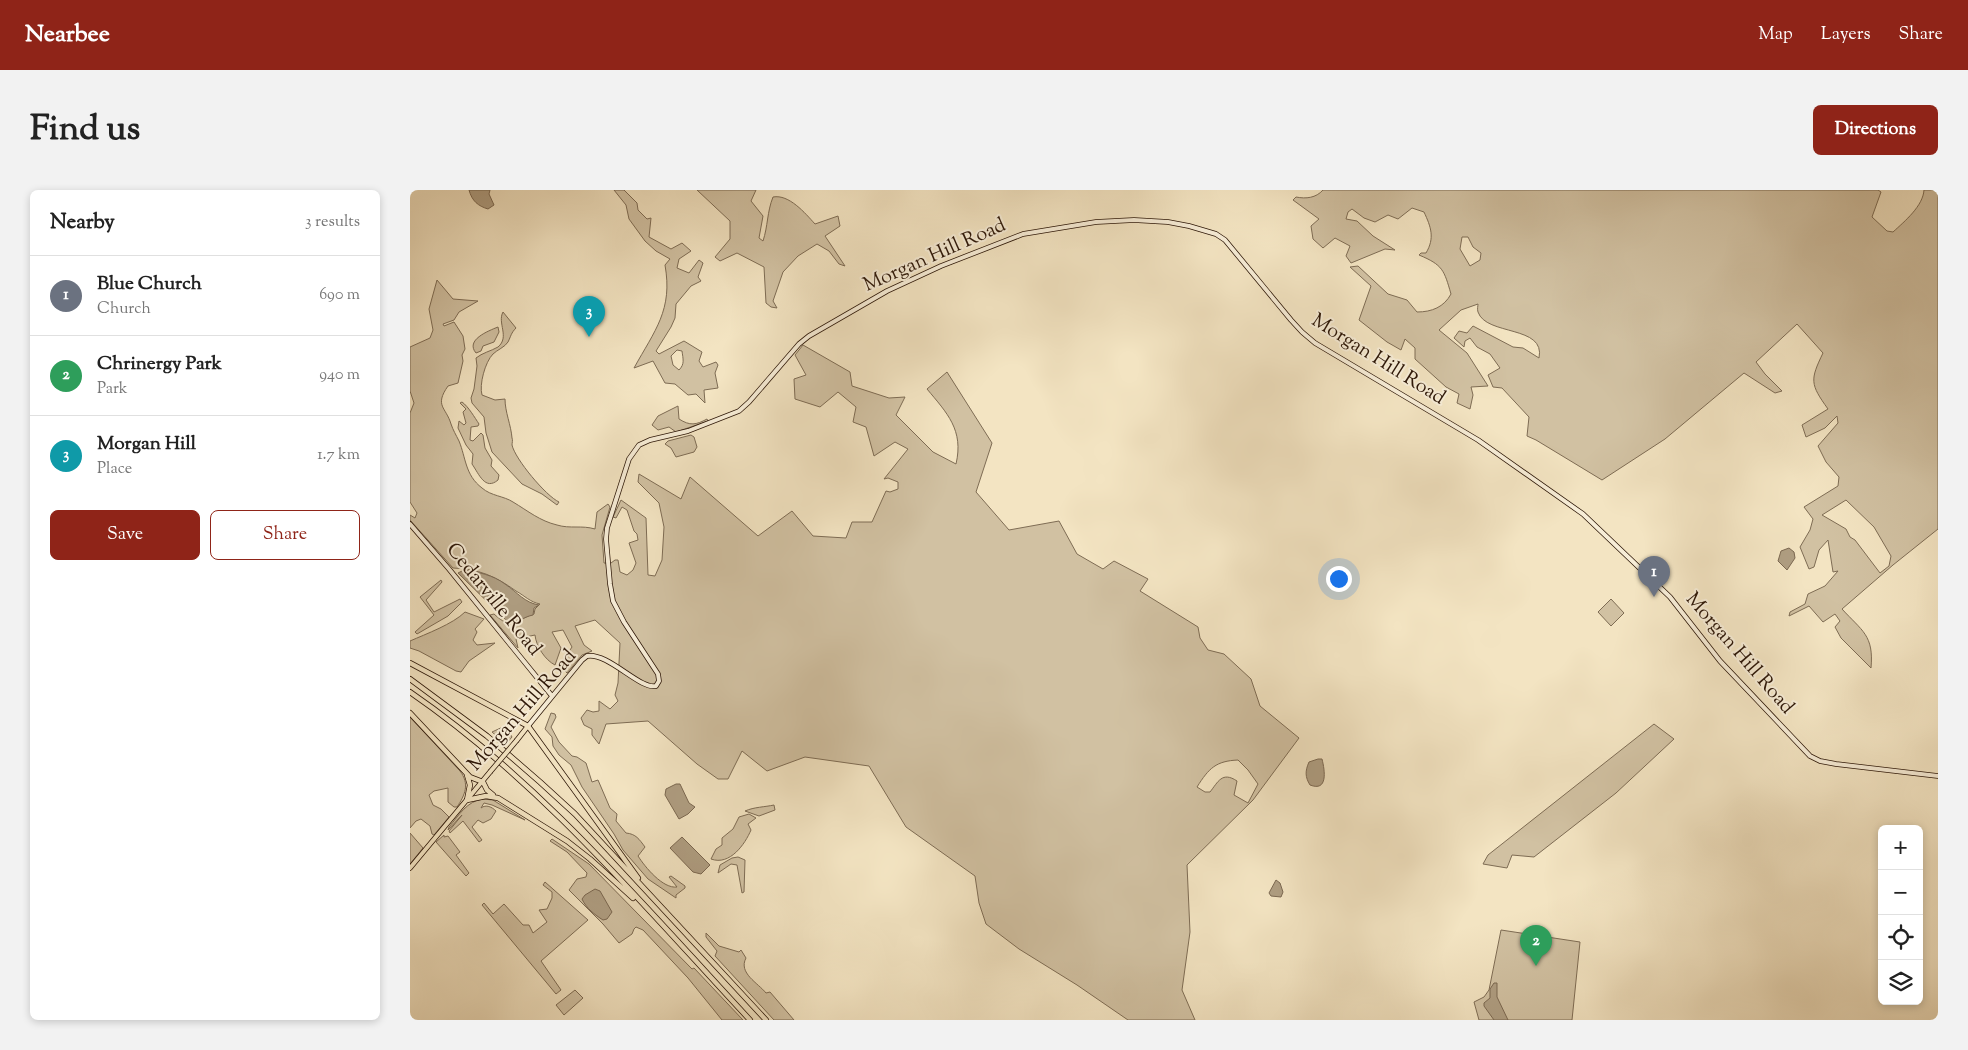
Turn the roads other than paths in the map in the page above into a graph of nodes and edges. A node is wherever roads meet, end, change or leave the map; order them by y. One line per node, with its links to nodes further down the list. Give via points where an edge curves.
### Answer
1 (410, 524): 5 (main road, Cedarville Road)
2 (410, 663): 7 (highway)
3 (410, 679): 14 (highway, via 467,720 534,776)
4 (410, 692): 15 (highway, via 518,777)
5 (552, 696): 7 (main road, Morgan Hill Road); 9 (main road, Morgan Hill Road, via 588,656 599,657 649,687 659,682 658,674 612,598 606,539 629,459 639,445 736,413 809,336 940,266 1023,234 1096,222 1154,221 1189,226 1225,240 1290,320 1315,343 1473,437 1583,514 1670,597 1731,673 1810,756 1836,764)
6 (410, 713): 8 (highway)
7 (528, 726): 10 (main road, Morgan Hill Road, bridge); 14 (highway)
8 (465, 772): 10 (highway); 12 (highway, via 470,784)
9 (1938, 776)
10 (482, 782): 11 (highway); 12 (main road, Morgan Hill Road)
11 (495, 796): 12 (highway); 15 (highway, via 574,847)
12 (468, 800): 13 (main road, Morgan Hill Road)
13 (410, 868)
14 (653, 896): 17 (highway)
15 (658, 921): 16 (highway)
16 (750, 1020)
17 (766, 1020)

